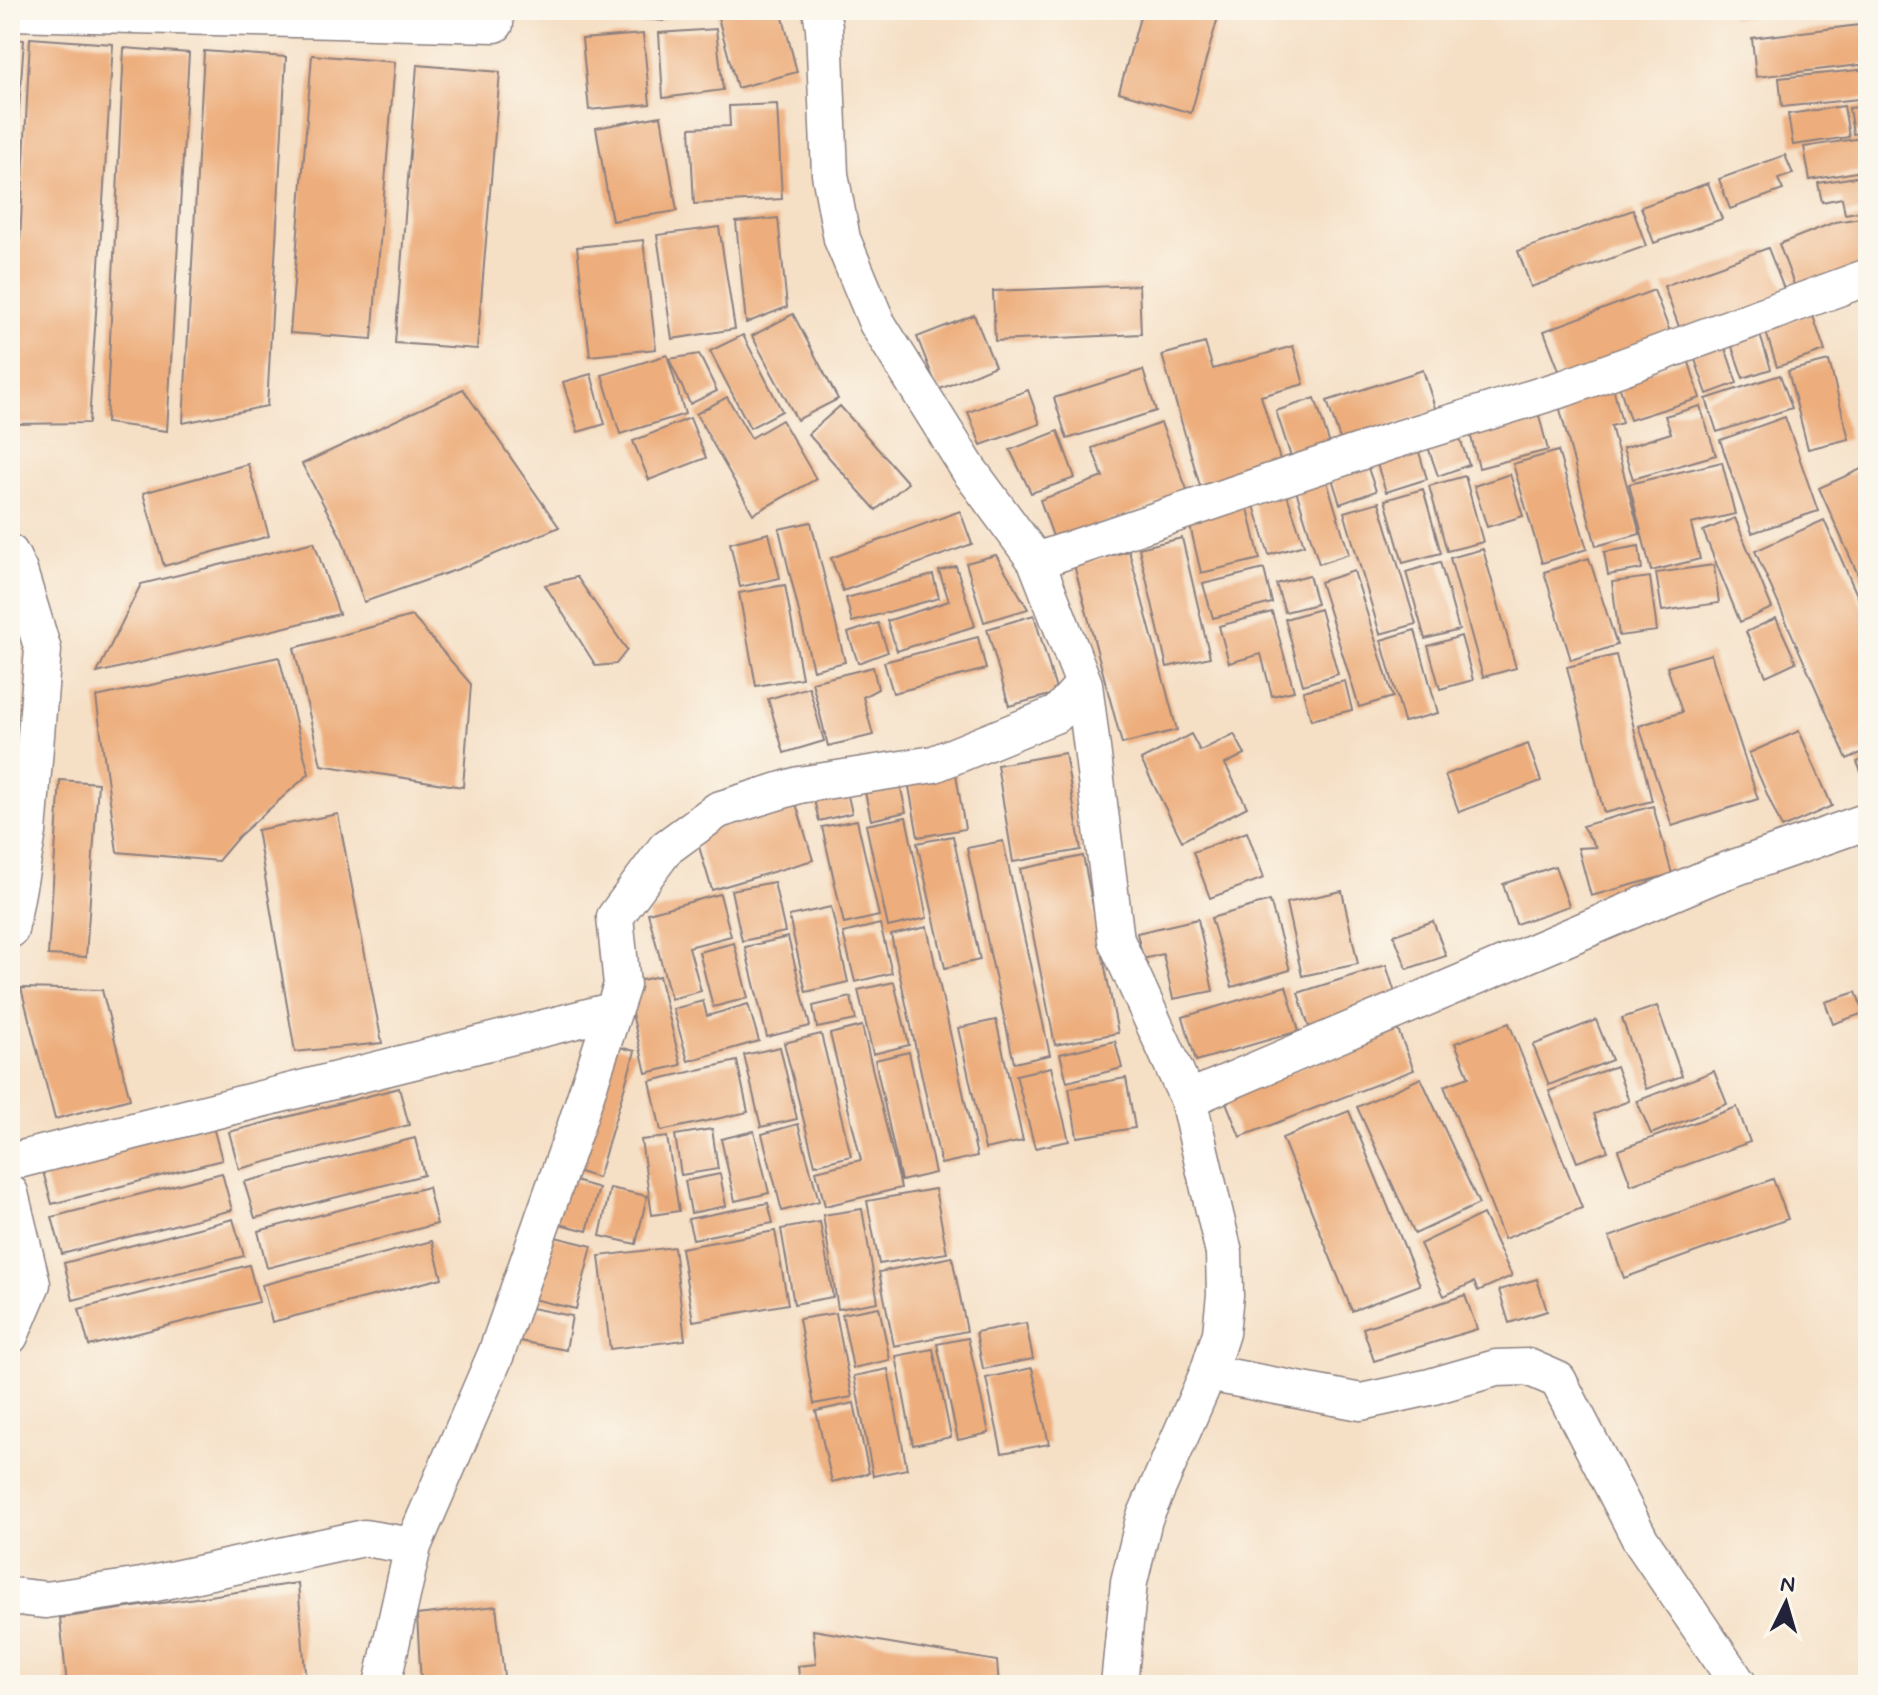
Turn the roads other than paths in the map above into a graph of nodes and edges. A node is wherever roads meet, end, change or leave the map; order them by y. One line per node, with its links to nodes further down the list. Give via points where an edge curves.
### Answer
1 (821, 10): 5 (street, via 830,174 842,239 877,323 969,470)
2 (10, 12): 3 (street)
3 (495, 24)
4 (1868, 277): 5 (street, via 1565,388)
5 (1036, 561): 7 (street)
6 (14, 562): 9 (street, via 43,650 28,832)
7 (1084, 684): 10 (street, via 1057,714 934,764 799,785 718,810 666,848 615,917 622,985); 11 (street, via 1116,940)
8 (1868, 821): 11 (street, via 1714,875)
9 (10, 930)
10 (612, 1011): 12 (street); 16 (street, via 496,1354)
11 (1188, 1099): 15 (street, via 1224,1253 1221,1333)
12 (10, 1162)
13 (10, 1193): 14 (street, via 32,1284)
14 (10, 1336)
15 (1208, 1373): 19 (street, via 1144,1519 1129,1582); 20 (street, via 1361,1402 1496,1368 1528,1367 1558,1380 1641,1541)
16 (413, 1546): 17 (street, via 364,1538 142,1586 46,1600); 18 (street)
17 (10, 1596)
18 (382, 1685)
19 (1119, 1685)
20 (1739, 1685)

